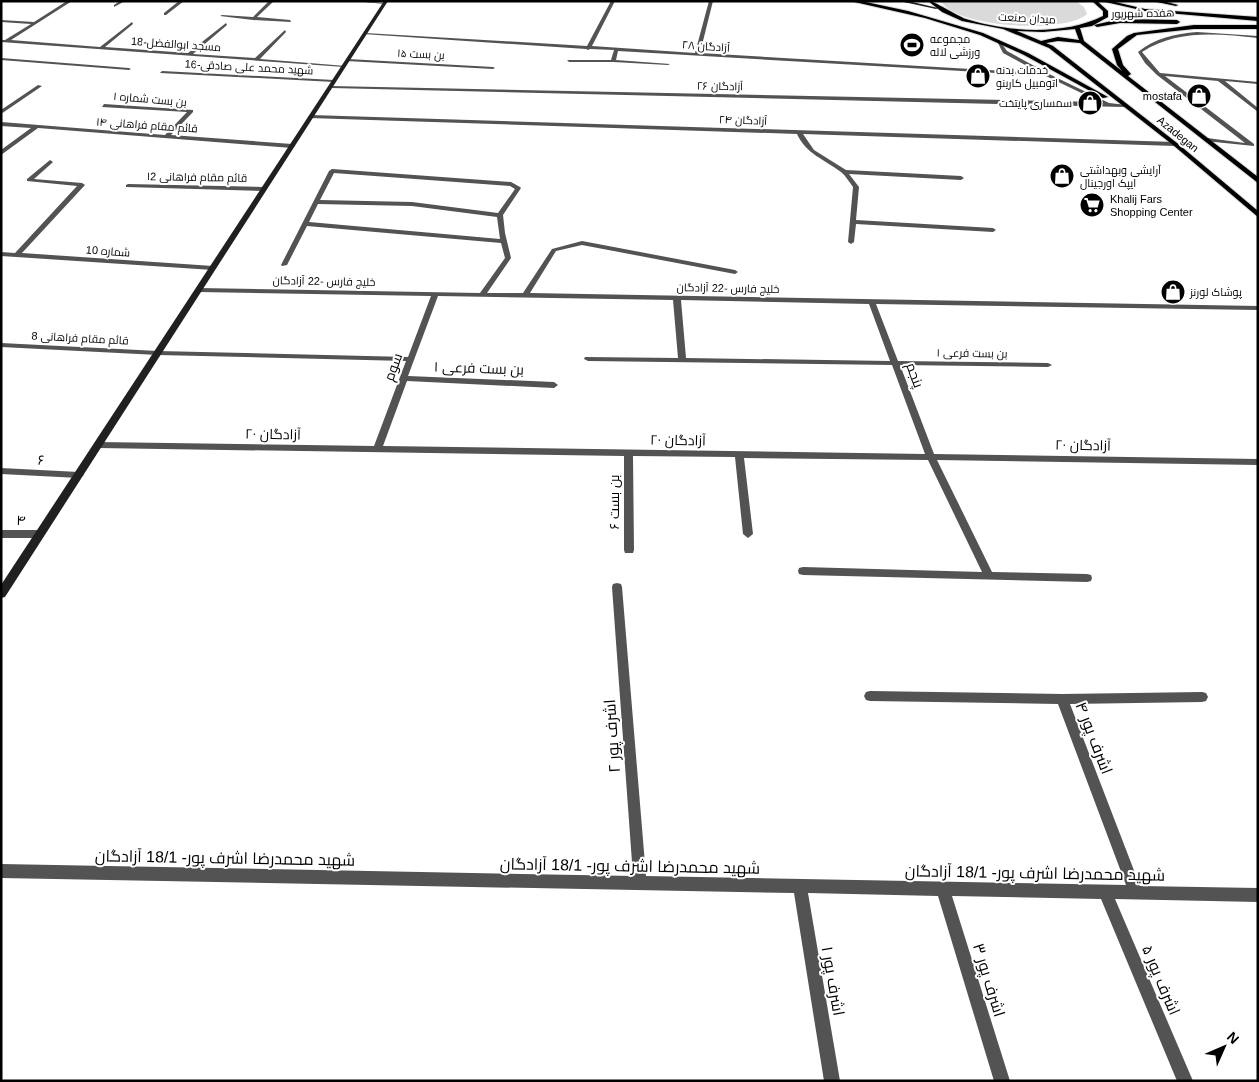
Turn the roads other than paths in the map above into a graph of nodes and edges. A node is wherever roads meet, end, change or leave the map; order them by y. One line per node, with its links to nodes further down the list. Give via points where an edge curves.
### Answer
1 (70, 1): 25 (street)
2 (123, 1): 15 (street)
3 (182, 1): 18 (street)
4 (272, 1): 20 (street)
5 (355, 1): 14 (street)
6 (614, 1): 40 (street)
7 (711, 1): 43 (street)
8 (852, 1): 35 (main road, via 938,21)
9 (901, 1): 16 (street)
10 (930, 1): 16 (main road, میدان صنعت)
11 (1094, 1): 28 (main road, via 1106,11 1105,18)
12 (1103, 1): 17 (main road, هفده شهریور)
13 (1154, 1): 21 (main road)
14 (385, 2): 33 (street)
15 (115, 6)
16 (936, 8): 30 (main road, میدان صنعت, via 976,23)
17 (1145, 10): 21 (main road, هفده شهریور); 24 (main road, via 1135,15)
18 (164, 14)
19 (222, 16): 20 (street)
20 (253, 19): 23 (street)
21 (1258, 19)
22 (1, 21): 25 (street)
23 (290, 21)
24 (1153, 21): 28 (main road, هفده شهریور, via 1120,21); 29 (main road, هفده شهریور)
25 (34, 23): 36 (street)
26 (132, 23): 39 (street)
27 (226, 24): 42 (street)
28 (1090, 26): 31 (main road, میدان صنعت)
29 (1258, 27): 59 (main road, via 1185,28 1129,37 1115,49 1116,56)
30 (1005, 28): 31 (main road, میدان صنعت); 37 (main road, Azadegan)
31 (1078, 29): 38 (main road)
32 (285, 31): 45 (street)
33 (365, 34): 40 (street, ۲۸ آزادگان); 48 (street)
34 (1258, 37): 53 (street, via 1193,34 1167,38 1140,52)
35 (999, 41): 54 (street, via 1005,52); 61 (main road)
36 (3, 42): 39 (street, مسجد ابوالفضل-18)
37 (1042, 42): 38 (main road, via 1058,39); 61 (main road, Azadegan)
38 (1082, 42): 59 (main road, Azadegan)
39 (102, 48): 42 (street, مسجد ابوالفضل-18)
40 (588, 48): 41 (street, ۲۸ آزادگان)
41 (616, 50): 43 (street, ۲۸ آزادگان); 47 (street)
42 (189, 55): 45 (street, مسجد ابوالفضل-18)
43 (697, 56): 54 (street, ۲۸ آزادگان)
44 (1, 59): 51 (street)
45 (256, 60): 48 (street, مسجد ابوالفضل-18)
46 (569, 61): 47 (street)
47 (613, 61): 49 (street)
48 (346, 63): 50 (street, بن بست ۱۵); 57 (street)
49 (668, 64)
50 (493, 68)
51 (129, 69)
52 (162, 72): 57 (street, شهید محمد علی صادقی-16)
53 (1159, 74): 55 (street); 73 (street)
54 (1047, 76): 60 (street)
55 (1219, 80): 56 (street); 63 (street)
56 (1258, 83)
57 (332, 84): 60 (street, ۲۶ آزادگان); 65 (street)
58 (40, 86): 64 (street)
59 (1146, 94): 70 (main road, Azadegan)
60 (1108, 104): 61 (street, ۲۶ آزادگان)
61 (1124, 105): 71 (main road, Azadegan)
62 (104, 106): 69 (street, بن بست شماره ۱, via 191,111)
63 (1258, 111)
64 (1, 113)
65 (311, 117): 68 (street, ۲۴ آزادگان); 72 (street)
66 (1, 124): 67 (street, ۱۴ قائم مقام فراهانی)
67 (36, 127): 69 (street, ۱۴ قائم مقام فراهانی); 74 (street)
68 (798, 132): 71 (street, ۲۴ آزادگان); 76 (street, via 803,144)
69 (166, 137): 72 (street, ۱۴ قائم مقام فراهانی)
70 (1207, 140): 73 (street); 78 (main road, Azadegan)
71 (1175, 144): 83 (main road, Azadegan)
72 (292, 146): 80 (street)
73 (1255, 146)
74 (1, 153)
75 (50, 162): 90 (street, via 30,180 82,185)
76 (844, 172): 77 (street); 84 (street, via 856,187)
77 (961, 178)
78 (1258, 181)
79 (128, 186): 80 (street, ۱2 قائم مقام فراهانی)
80 (264, 189): 92 (street)
81 (316, 202): 82 (street, via 412,204); 82 (street, via 332,171 511,184 518,188); 85 (street)
82 (500, 215): 87 (street)
83 (1258, 215)
84 (852, 222): 86 (street); 88 (street)
85 (305, 224): 87 (street); 91 (street)
86 (993, 230)
87 (503, 241): 96 (street, via 508,258)
88 (851, 242)
89 (1, 254): 90 (street, شماره 10)
90 (17, 255): 92 (street, شماره 10)
91 (284, 265)
92 (213, 268): 94 (street)
93 (735, 272): 97 (street, via 582,243 554,250)
94 (199, 290): 95 (street, خلیج فارس -22 آزادگان); 102 (street)
95 (435, 294): 96 (street, خلیج فارس -22 آزادگان); 104 (street, سوم)
96 (482, 295): 97 (street, خلیج فارس -22 آزادگان)
97 (525, 296): 98 (street, خلیج فارس -22 آزادگان)
98 (677, 299): 99 (street, خلیج فارس -22 آزادگان); 105 (street)
99 (872, 302): 100 (street, خلیج فارس -22 آزادگان); 106 (street, پنجم)
100 (1258, 308)
101 (1, 345): 102 (street, 8 قائم مقام فراهانی)
102 (158, 352): 104 (street, 8 قائم مقام فراهانی); 110 (street)
103 (588, 358): 105 (street, بن بست فرعی ۱)
104 (411, 359): 108 (street, سوم)
105 (682, 360): 106 (street, بن بست فرعی ۱)
106 (896, 363): 107 (street, بن بست فرعی ۱); 114 (street, پنجم)
107 (1048, 365)
108 (404, 378): 109 (street, بن بست فرعی ۱); 111 (street, سوم)
109 (554, 385)
110 (98, 445): 111 (street, ۲۰ آزادگان); 117 (street)
111 (377, 449): 112 (street, ۲۰ آزادگان)
112 (628, 453): 113 (street, ۲۰ آزادگان); 121 (street, بن بست ۶)
113 (739, 454): 114 (street, ۲۰ آزادگان); 120 (street)
114 (931, 457): 115 (street, ۲۰ آزادگان); 123 (street, پنجم)
115 (1258, 462)
116 (1, 471): 117 (street, ۶)
117 (78, 475): 119 (street)
118 (1, 534): 119 (street, ۴)
119 (40, 534): 126 (street)
120 (748, 534)
121 (628, 550)
122 (803, 571): 123 (street)
123 (989, 576): 124 (street)
124 (1087, 578)
125 (617, 587): 131 (street, ۲ اشرف پور)
126 (1, 594)
127 (870, 696): 129 (street)
128 (1202, 697): 129 (street, ۴ اشرف پور)
129 (1062, 699): 135 (street, ۴ اشرف پور)
130 (1, 872): 131 (street, شهید محمدرضا اشرف پور- 18/1 آزادگان)
131 (640, 883): 132 (street, شهید محمدرضا اشرف پور- 18/1 آزادگان)
132 (800, 886): 133 (street, شهید محمدرضا اشرف پور- 18/1 آزادگان); 137 (street, ۱ اشرف پور)
133 (944, 889): 134 (street, شهید محمدرضا اشرف پور- 18/1 آزادگان); 138 (street, ۳ اشرف پور)
134 (1105, 892): 135 (street, شهید محمدرضا اشرف پور- 18/1 آزادگان); 139 (street, ۵ اشرف پور)
135 (1136, 893): 136 (street, شهید محمدرضا اشرف پور- 18/1 آزادگان)
136 (1258, 895)
137 (832, 1081)
138 (1002, 1081)
139 (1185, 1081)

